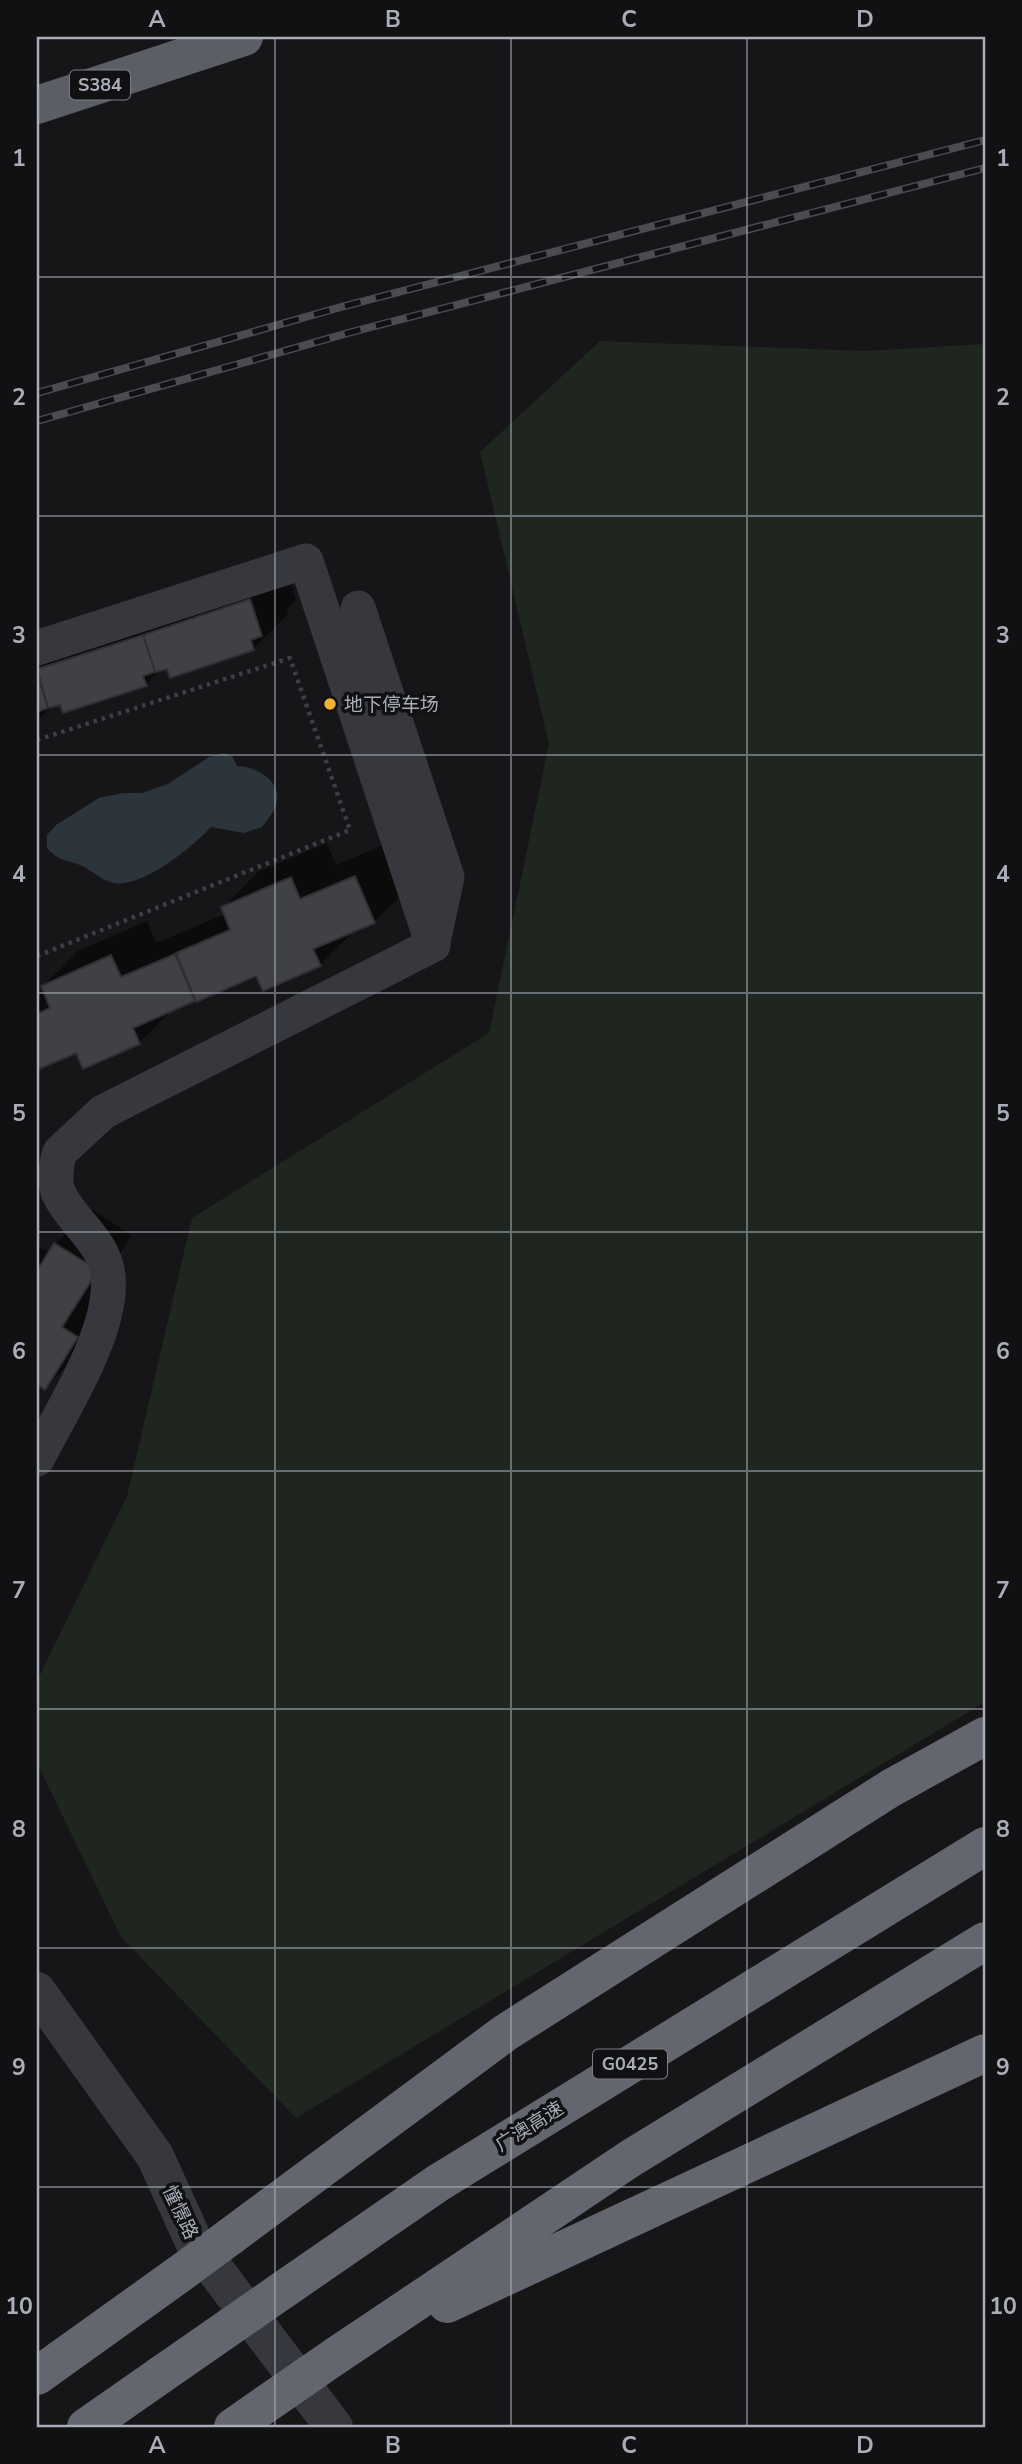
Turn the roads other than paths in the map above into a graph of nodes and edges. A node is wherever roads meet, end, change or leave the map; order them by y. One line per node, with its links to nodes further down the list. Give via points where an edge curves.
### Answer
1 (244, 37): 2 (highway, S384)
2 (37, 105)
3 (358, 608): 5 (street, via 447,877)
4 (37, 648): 5 (street, via 306,561)
5 (433, 945): 6 (street, via 103,1112 60,1152 58,1193 103,1254 108,1299 82,1371)
6 (37, 1460)
7 (985, 1736): 13 (highway, bridge, via 891,1788 505,2034)
8 (985, 1846): 14 (highway, 广澳高速 / G0425, bridge, via 438,2183)
9 (985, 1941): 12 (highway, via 631,2158)
10 (37, 1991): 16 (street, 憧憬路, via 155,2156 194,2242)
11 (985, 2053): 12 (highway)
12 (337, 2355): 15 (highway, bridge)
13 (37, 2376)
14 (86, 2427)
15 (233, 2427)
16 (334, 2427)

